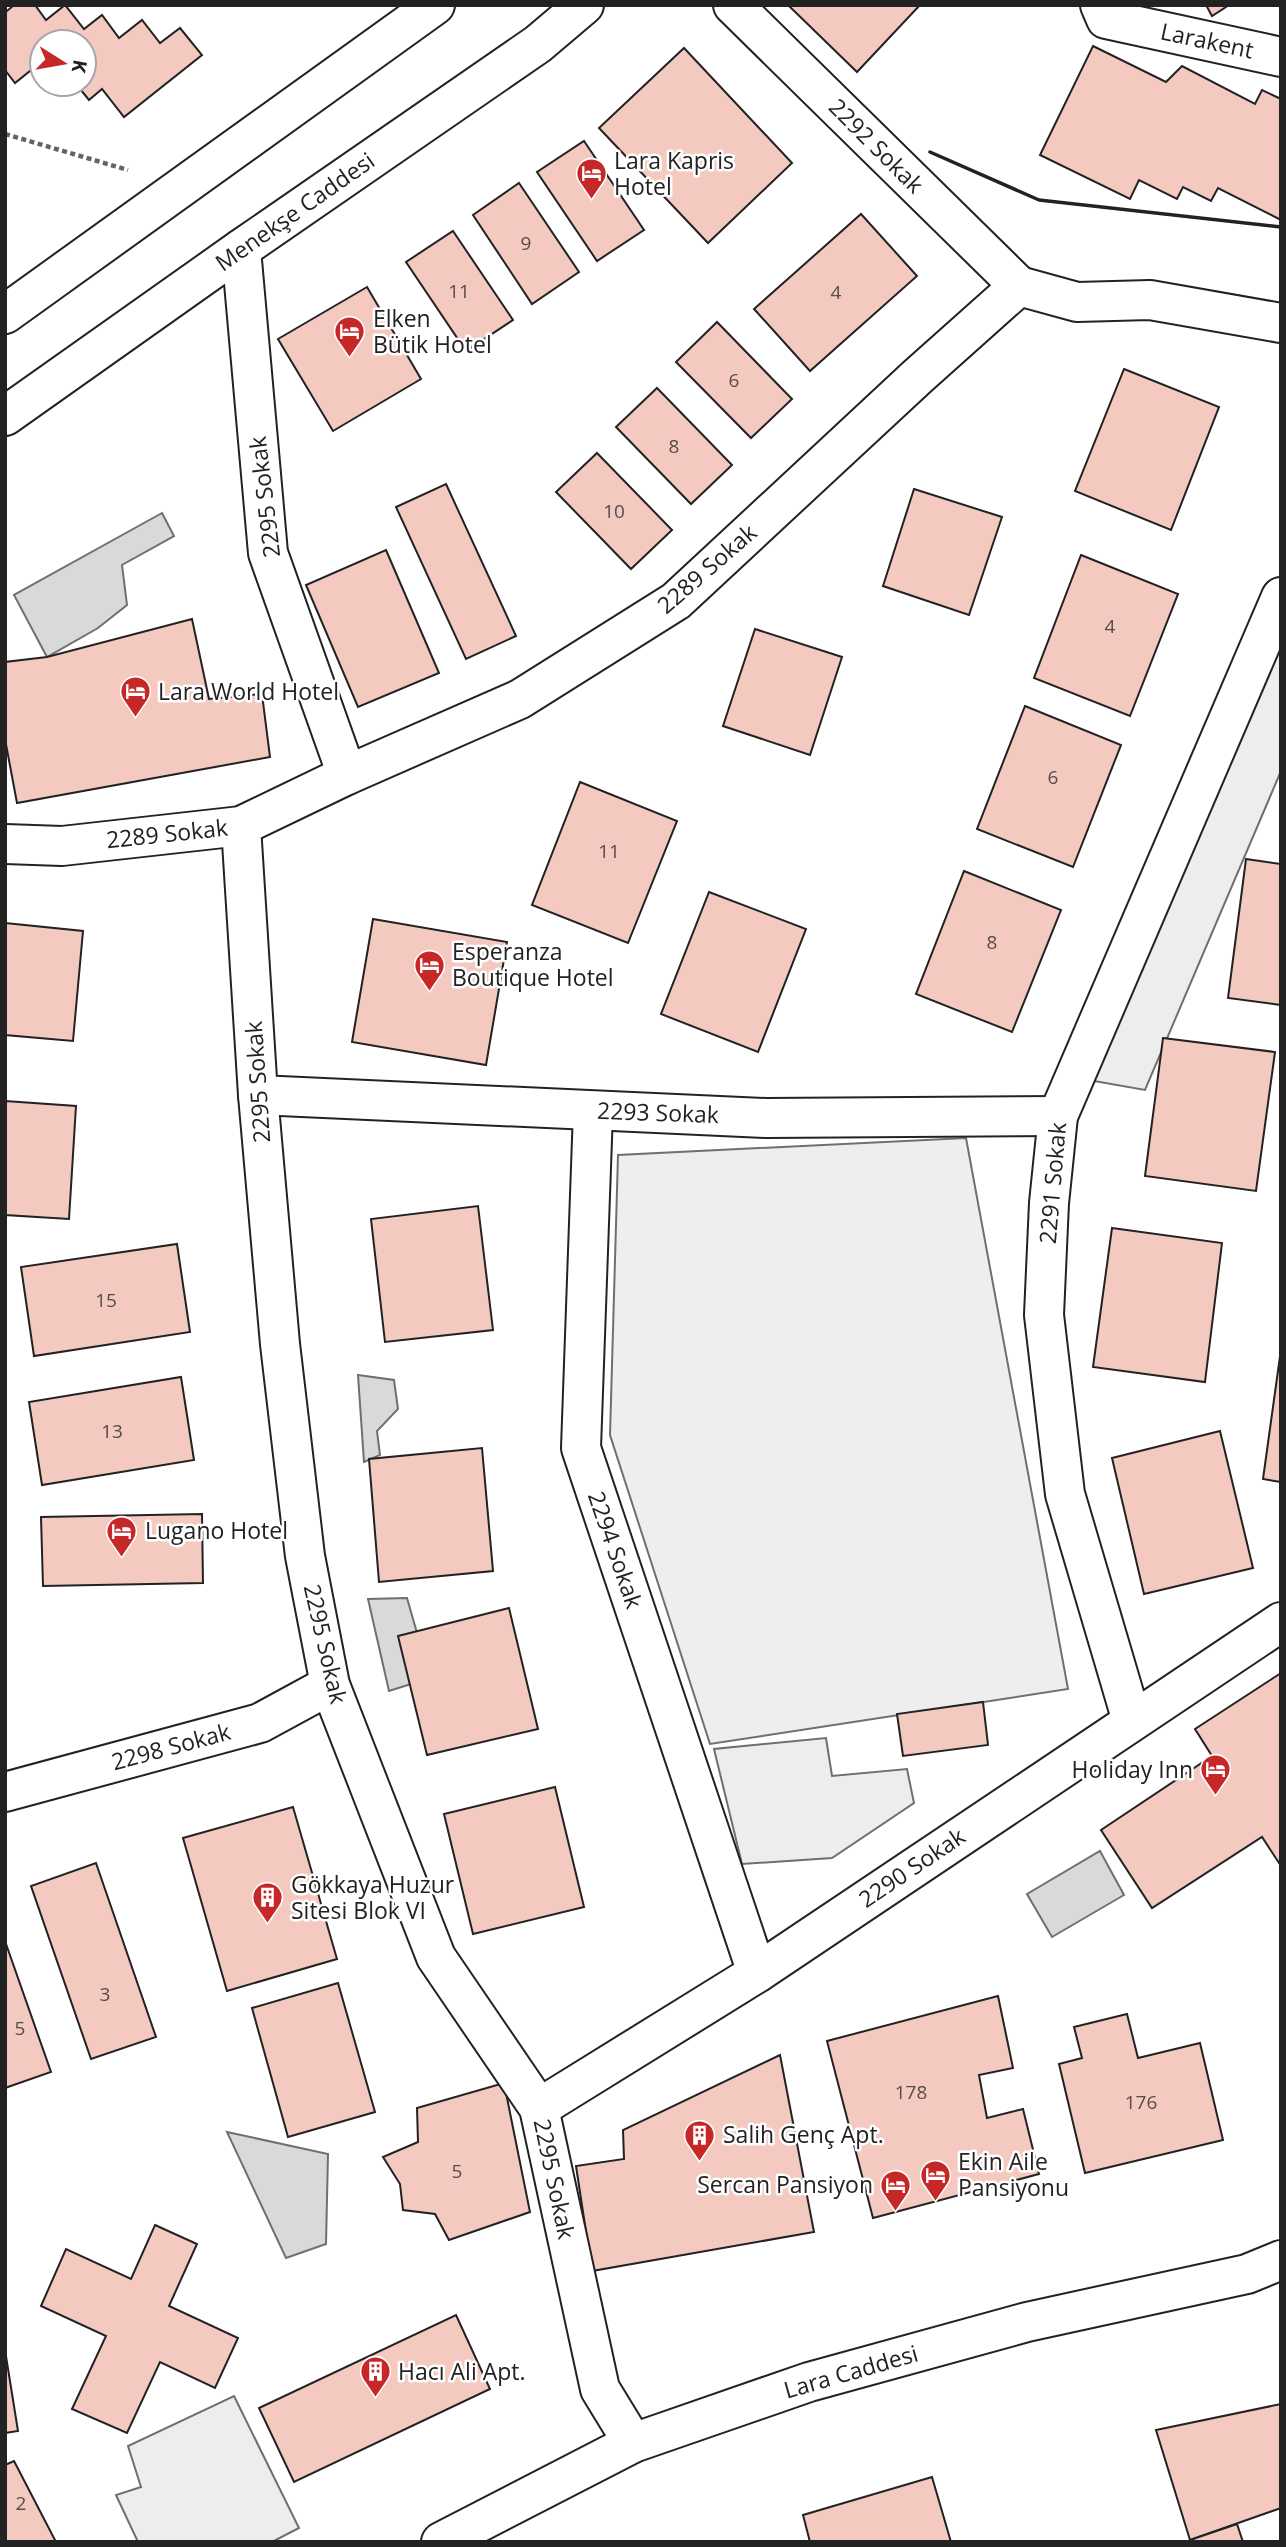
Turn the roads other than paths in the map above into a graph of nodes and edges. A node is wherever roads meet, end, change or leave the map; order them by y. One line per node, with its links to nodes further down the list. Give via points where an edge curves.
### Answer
1 (435, 5): 8 (street)
2 (584, 5): 6 (street, Menekşe Caddesi, via 538,44)
3 (733, 5): 7 (street, 2292 Sokak)
4 (1100, 5): 5 (street, Larakent, via 1106,19)
5 (1281, 57)
6 (241, 249): 10 (street, Menekşe Caddesi); 12 (street, 2295 Sokak, via 268,553)
7 (1019, 286): 9 (street, via 1077,302 1150,300); 12 (street, 2289 Sokak, via 676,601 520,699)
8 (5, 314)
9 (1281, 323)
10 (5, 416)
11 (1281, 597): 17 (street, 2291 Sokak)
12 (347, 775): 13 (street, 2289 Sokak)
13 (241, 826): 14 (street, 2289 Sokak, via 62,846); 15 (street, 2295 Sokak)
14 (5, 844)
15 (258, 1095): 16 (street, 2293 Sokak); 19 (street, 2295 Sokak, via 305,1556)
16 (593, 1111): 17 (street, 2293 Sokak, via 766,1118); 22 (street, 2294 Sokak, via 581,1448)
17 (1058, 1116): 20 (street, 2291 Sokak, via 1044,1315 1065,1494)
18 (1281, 1622): 20 (street, 2290 Sokak)
19 (330, 1685): 21 (street, 2298 Sokak, via 260,1723); 23 (street, 2295 Sokak, via 436,1956)
20 (1132, 1721): 22 (street, 2290 Sokak)
21 (5, 1791)
22 (757, 1973): 23 (street, 2290 Sokak)
23 (539, 2108): 25 (street, 2295 Sokak, via 600,2389)
24 (1272, 2269): 25 (street, Lara Caddesi, via 1027,2322 809,2382)
25 (633, 2443): 26 (street, Lara Caddesi)
26 (441, 2542)

